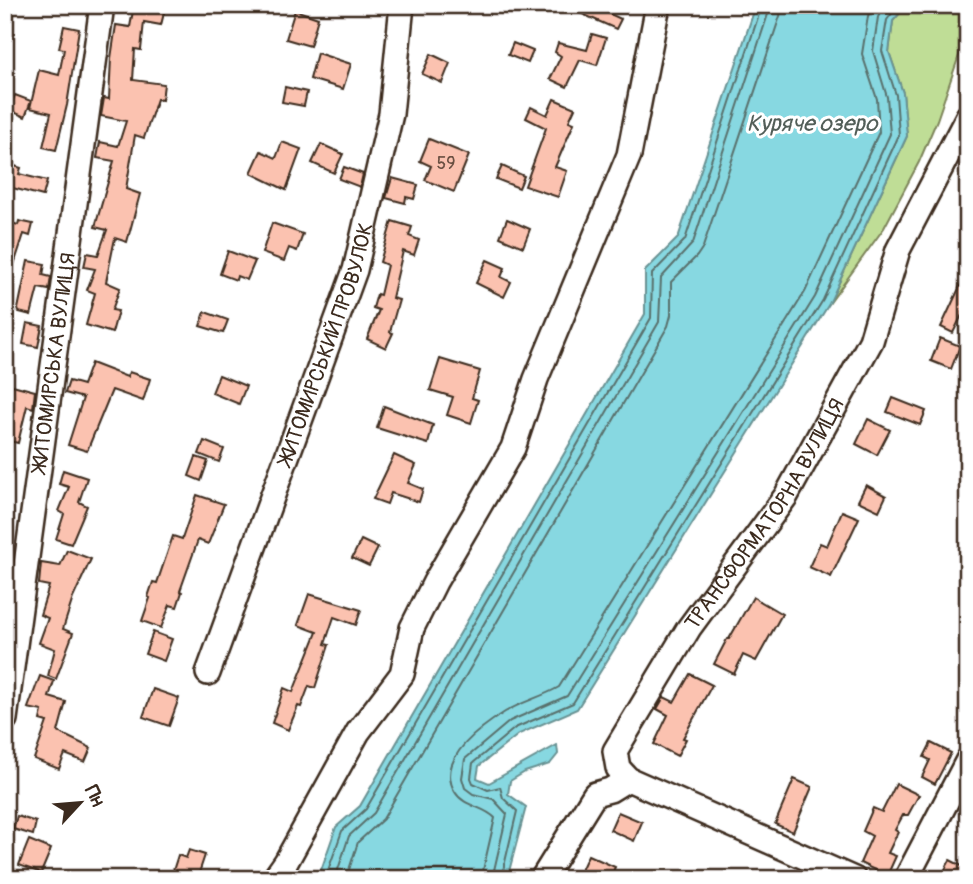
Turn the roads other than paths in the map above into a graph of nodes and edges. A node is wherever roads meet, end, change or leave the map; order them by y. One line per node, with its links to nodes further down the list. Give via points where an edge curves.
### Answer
1 (102, 5): 6 (street, ЖИТОМИРСЬКА ВУЛИЦЯ)
2 (402, 5): 5 (street, ЖИТОМИРСЬКИЙ ПРОВУЛОК, via 391,114 355,270)
3 (658, 5): 9 (street, via 629,155 536,379 513,448 412,628 402,674 358,732)
4 (968, 116): 8 (street, ТРАНСФОРМАТОРНА ВУЛИЦЯ, via 898,250 871,341 786,496 689,628 615,751 618,768)
5 (208, 673)
6 (5, 719)
7 (968, 760): 12 (street)
8 (628, 779): 10 (street, via 595,794); 11 (street)
9 (274, 879)
10 (542, 879)
11 (854, 879)
12 (905, 879)

